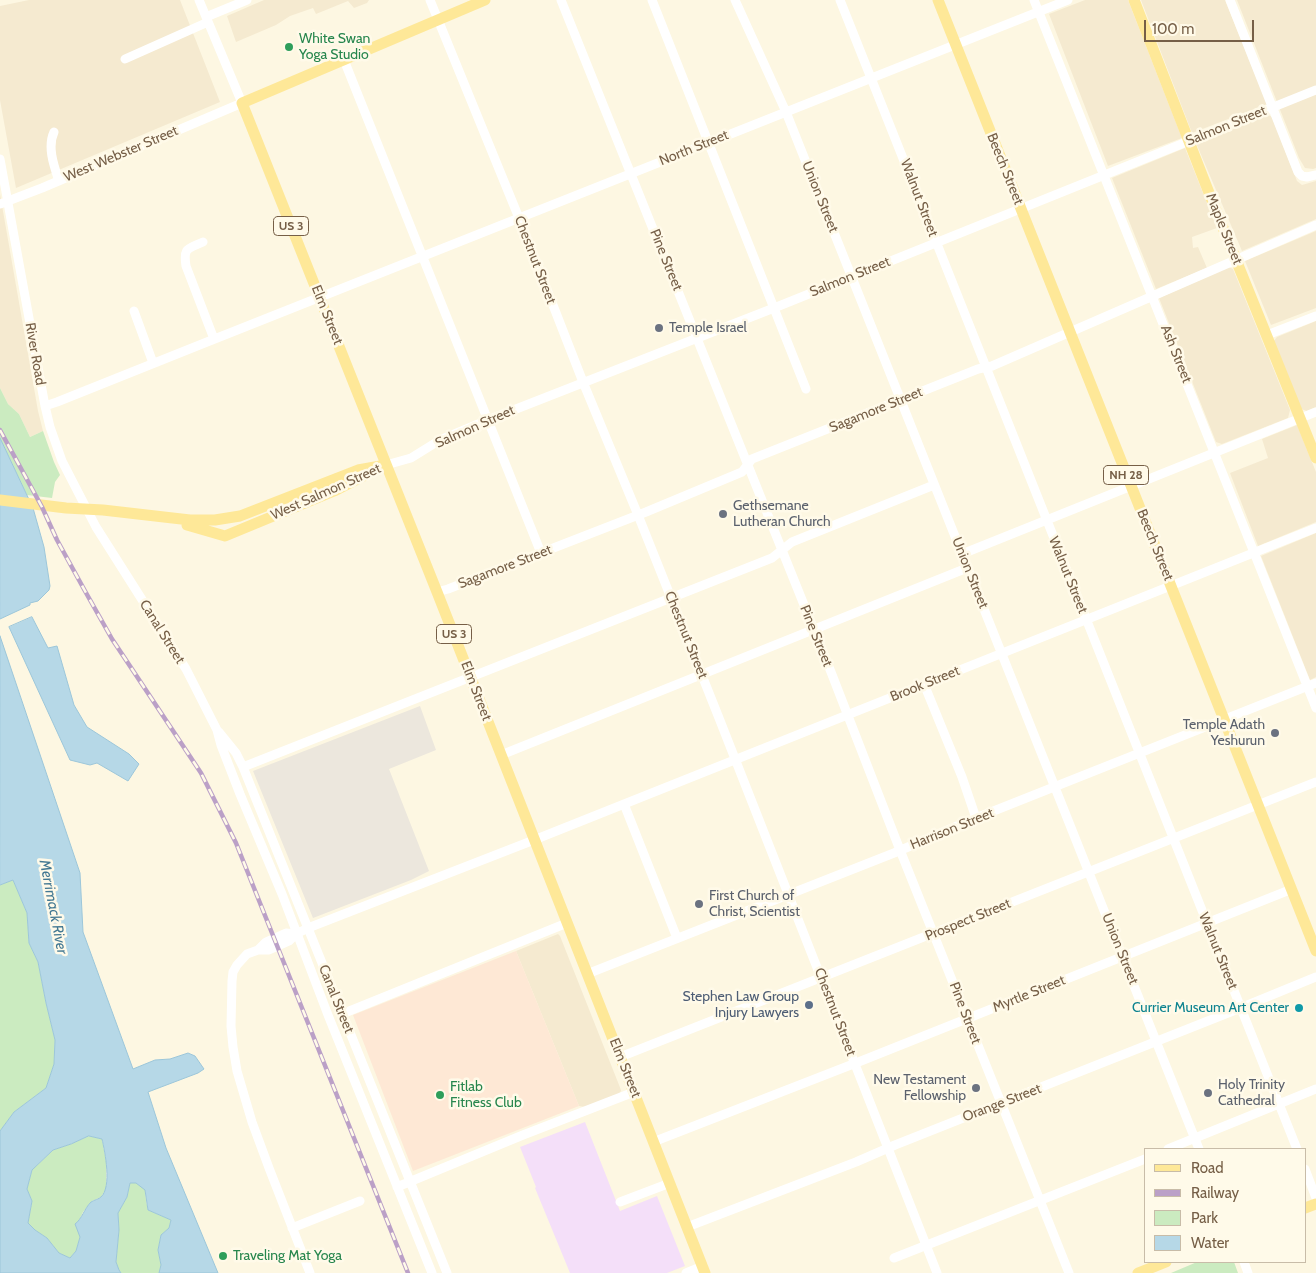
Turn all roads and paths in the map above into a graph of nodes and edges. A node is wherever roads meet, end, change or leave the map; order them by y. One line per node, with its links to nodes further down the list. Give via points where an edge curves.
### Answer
1 (198, 0): 15 (street, Elm Street)
2 (247, 0): 15 (street)
3 (430, 0): 16 (street, Chestnut Street)
4 (485, 0): 16 (main road)
5 (561, 0): 29 (street, Pine Street)
6 (652, 0): 27 (street)
7 (735, 0): 24 (street, Union Street)
8 (840, 0): 20 (street, Walnut Street)
9 (938, 0): 17 (main road, Beech Street / NH 28)
10 (1034, 0): 14 (street, Ash Street)
11 (1068, 0): 14 (street, North Street)
12 (1134, 0): 26 (main road, Maple Street)
13 (1230, 0): 23 (street)
14 (1038, 11): 17 (street, North Street); 30 (street, Ash Street)
15 (207, 20): 18 (street); 22 (street, Elm Street)
16 (439, 20): 19 (main road); 35 (street, Chestnut Street)
17 (955, 45): 20 (street, North Street); 34 (main road, Beech Street / NH 28)
18 (125, 59)
19 (344, 60): 22 (main road); 39 (street)
20 (872, 78): 24 (street, North Street); 38 (street, Walnut Street)
21 (1316, 90): 23 (street, Salmon Street)
22 (242, 103): 32 (street, West Webster Street); 42 (main road, Elm Street / US 3)
23 (1272, 107): 26 (street, Salmon Street); 31 (street, via 1298,172 1307,177)
24 (786, 112): 27 (street, North Street); 41 (street, Union Street)
25 (54, 132): 32 (street, via 50,144)
26 (1189, 141): 30 (street, Salmon Street); 40 (main road, Maple Street)
27 (708, 143): 29 (street, North Street); 44 (street)
28 (0, 159): 33 (street, River Road)
29 (631, 173): 35 (street, North Street); 49 (street, Pine Street)
30 (1104, 175): 34 (street, Salmon Street); 43 (street, Ash Street)
31 (1316, 175)
32 (59, 181): 33 (street, West Webster Street)
33 (4, 203): 56 (street, River Road)
34 (1021, 208): 38 (street, Salmon Street); 47 (main road, Beech Street / NH 28)
35 (519, 218): 39 (street, North Street); 53 (street, Chestnut Street)
36 (1316, 225): 40 (street, Sagamore Street)
37 (203, 242): 50 (street, via 187,250 185,258)
38 (936, 242): 41 (street, Salmon Street); 52 (street, Walnut Street)
39 (422, 256): 42 (street, North Street); 59 (street)
40 (1237, 260): 43 (street, Sagamore Street); 48 (main road, Maple Street)
41 (851, 276): 44 (street, Salmon Street); 55 (street, Union Street)
42 (320, 297): 50 (street, North Street); 62 (main road, Elm Street / US 3)
43 (1153, 297): 47 (street, Sagamore Street); 60 (street, Ash Street)
44 (774, 308): 49 (street, Salmon Street); 54 (street)
45 (134, 311): 51 (street)
46 (1316, 316): 48 (street)
47 (1070, 333): 52 (street, Sagamore Street); 65 (main road, Beech Street / NH 28)
48 (1268, 335): 58 (main road, Maple Street)
49 (697, 338): 53 (street, Salmon Street); 63 (street, Pine Street)
50 (214, 339): 51 (street, North Street)
51 (154, 363): 56 (street, North Street)
52 (986, 367): 55 (street, Sagamore Street); 69 (street, Walnut Street)
53 (583, 382): 59 (street, Salmon Street); 67 (street, Chestnut Street)
54 (806, 389)
55 (901, 400): 63 (street, Sagamore Street, via 752,459); 64 (street, Union Street)
56 (45, 406): 71 (street, River Road, via 62,461)
57 (1316, 412): 58 (street)
58 (1301, 418): 60 (street); 61 (main road, Maple Street)
59 (488, 420): 62 (street, Salmon Street, via 440,440 412,458); 73 (street)
60 (1215, 453): 65 (street); 74 (street, Ash Street)
61 (1316, 458)
62 (386, 465): 68 (main road, West Salmon Street, via 358,470 228,519 197,521); 68 (main road, West Salmon Street, via 334,491 226,536); 78 (main road, Elm Street / US 3)
63 (748, 466): 67 (street, Sagamore Street, via 739,473); 72 (street, Pine Street)
64 (934, 485): 72 (street, via 792,542); 75 (street, Union Street)
65 (1131, 486): 69 (street); 77 (main road, Beech Street / NH 28)
66 (0, 500): 68 (main road, West Salmon Street)
67 (638, 515): 73 (street, Sagamore Street); 79 (street, Chestnut Street)
68 (162, 517)
69 (1046, 520): 75 (street); 80 (street, Walnut Street)
70 (1316, 528): 74 (street, Brook Street)
71 (102, 538): 90 (street, Canal Street, via 186,669)
72 (782, 551): 79 (street, via 772,558); 81 (street, Pine Street)
73 (541, 553): 78 (street, Sagamore Street)
74 (1255, 553): 77 (street, Brook Street); 86 (street, Ash Street)
75 (962, 554): 76 (street, Union Street)
76 (967, 568): 81 (street); 82 (street, Union Street)
77 (1171, 585): 80 (street, Brook Street); 89 (main road, Beech Street / NH 28)
78 (437, 592): 84 (main road, Elm Street / US 3)
79 (671, 598): 83 (street, Chestnut Street); 84 (street)
80 (1086, 620): 82 (street, Brook Street); 91 (street, Walnut Street)
81 (813, 630): 83 (street); 88 (street, Pine Street)
82 (1002, 653): 85 (street, Brook Street); 96 (street, Union Street)
83 (702, 674): 92 (street); 93 (street, Chestnut Street)
84 (470, 677): 92 (main road, Elm Street / US 3); 94 (street)
85 (924, 684): 88 (street, Brook Street); 99 (street)
86 (1311, 685): 87 (street, Ash Street); 89 (street, Harrison Street)
87 (1316, 708)
88 (847, 715): 93 (street, Brook Street); 102 (street, Pine Street)
89 (1224, 720): 91 (street, Harrison Street); 98 (main road, Beech Street / NH 28)
90 (217, 730): 94 (street, Canal Street); 110 (street, Canal Street)
91 (1139, 754): 96 (street, Harrison Street); 100 (street, Walnut Street)
92 (501, 755): 101 (main road, Elm Street / US 3)
93 (735, 759): 97 (street, Brook Street); 105 (street, Chestnut Street)
94 (243, 767): 108 (street, Canal Street)
95 (1316, 782): 98 (street, Prospect Street)
96 (1055, 787): 99 (street, Harrison Street); 103 (street, Union Street)
97 (624, 804): 101 (street, Brook Street); 111 (street)
98 (1258, 806): 100 (street, Prospect Street); 104 (main road, Beech Street / NH 28)
99 (976, 818): 102 (street, Harrison Street)
100 (1173, 839): 103 (street, Prospect Street); 106 (street, Walnut Street)
101 (534, 840): 107 (main road, Elm Street / US 3); 108 (street, Brook Street)
102 (900, 850): 105 (street, Harrison Street); 109 (street, Pine Street)
103 (1089, 872): 109 (street, Prospect Street); 113 (street, Union Street)
104 (1292, 889): 106 (street, Myrtle Street); 112 (main road, Beech Street / NH 28)
105 (788, 893): 111 (street, Harrison Street); 116 (street, Chestnut Street)
106 (1206, 922): 113 (street, Myrtle Street); 117 (street, Walnut Street)
107 (567, 923): 114 (main road, Elm Street / US 3); 118 (street)
108 (308, 928): 110 (street, Brook Street); 118 (street, Canal Street)
109 (934, 933): 116 (street, Prospect Street); 119 (street, Pine Street)
110 (296, 934): 137 (street, Canal Street); 143 (street, Brook Street, via 269,950 247,954 233,972 231,999 237,1071 252,1122)
111 (677, 938): 114 (street, Harrison Street)
112 (1316, 950)
113 (1123, 956): 119 (street, Myrtle Street); 120 (street, Union Street)
114 (587, 974): 121 (main road, Elm Street / US 3)
115 (1316, 977): 117 (street, Orange Street)
116 (821, 978): 121 (street, Prospect Street); 122 (street, Chestnut Street)
117 (1240, 1008): 120 (street, Orange Street); 126 (street, Walnut Street)
118 (342, 1014): 135 (street, Canal Street)
119 (968, 1018): 122 (street, Myrtle Street); 125 (street, Pine Street)
120 (1156, 1042): 125 (street, Orange Street); 127 (street, Union Street)
121 (620, 1058): 124 (main road, Elm Street / US 3)
122 (855, 1064): 128 (street, Myrtle Street); 129 (street, Chestnut Street)
123 (1316, 1089): 126 (street)
124 (634, 1092): 128 (main road, Elm Street / US 3); 135 (street)
125 (1001, 1103): 129 (street, Orange Street); 140 (street, Pine Street)
126 (1279, 1105): 127 (street); 132 (street, Walnut Street)
127 (1195, 1138): 130 (street); 131 (street, Union Street)
128 (654, 1142): 136 (main road, Elm Street / US 3)
129 (888, 1148): 142 (street, Orange Street); 144 (street, Chestnut Street)
130 (1170, 1148)
131 (1199, 1148)
132 (1297, 1148)
133 (1144, 1159): 140 (street)
134 (1306, 1173): 138 (street)
135 (410, 1181): 137 (street); 150 (street, Canal Street)
136 (670, 1183): 141 (street); 142 (main road, Elm Street / US 3)
137 (397, 1186): 149 (street, Canal Street)
138 (1316, 1198)
139 (360, 1201): 143 (street)
140 (1040, 1201): 144 (street); 153 (street, Pine Street)
141 (620, 1202)
142 (687, 1227): 147 (main road, Elm Street / US 3)
143 (292, 1228): 148 (street)
144 (925, 1245): 145 (street); 152 (street, Chestnut Street)
145 (894, 1258)
146 (1163, 1263): 154 (main road)
147 (704, 1270): 151 (street)
148 (310, 1273)
149 (432, 1273)
150 (447, 1273)
151 (686, 1273)
152 (937, 1273)
153 (1069, 1273)
154 (1138, 1273)

